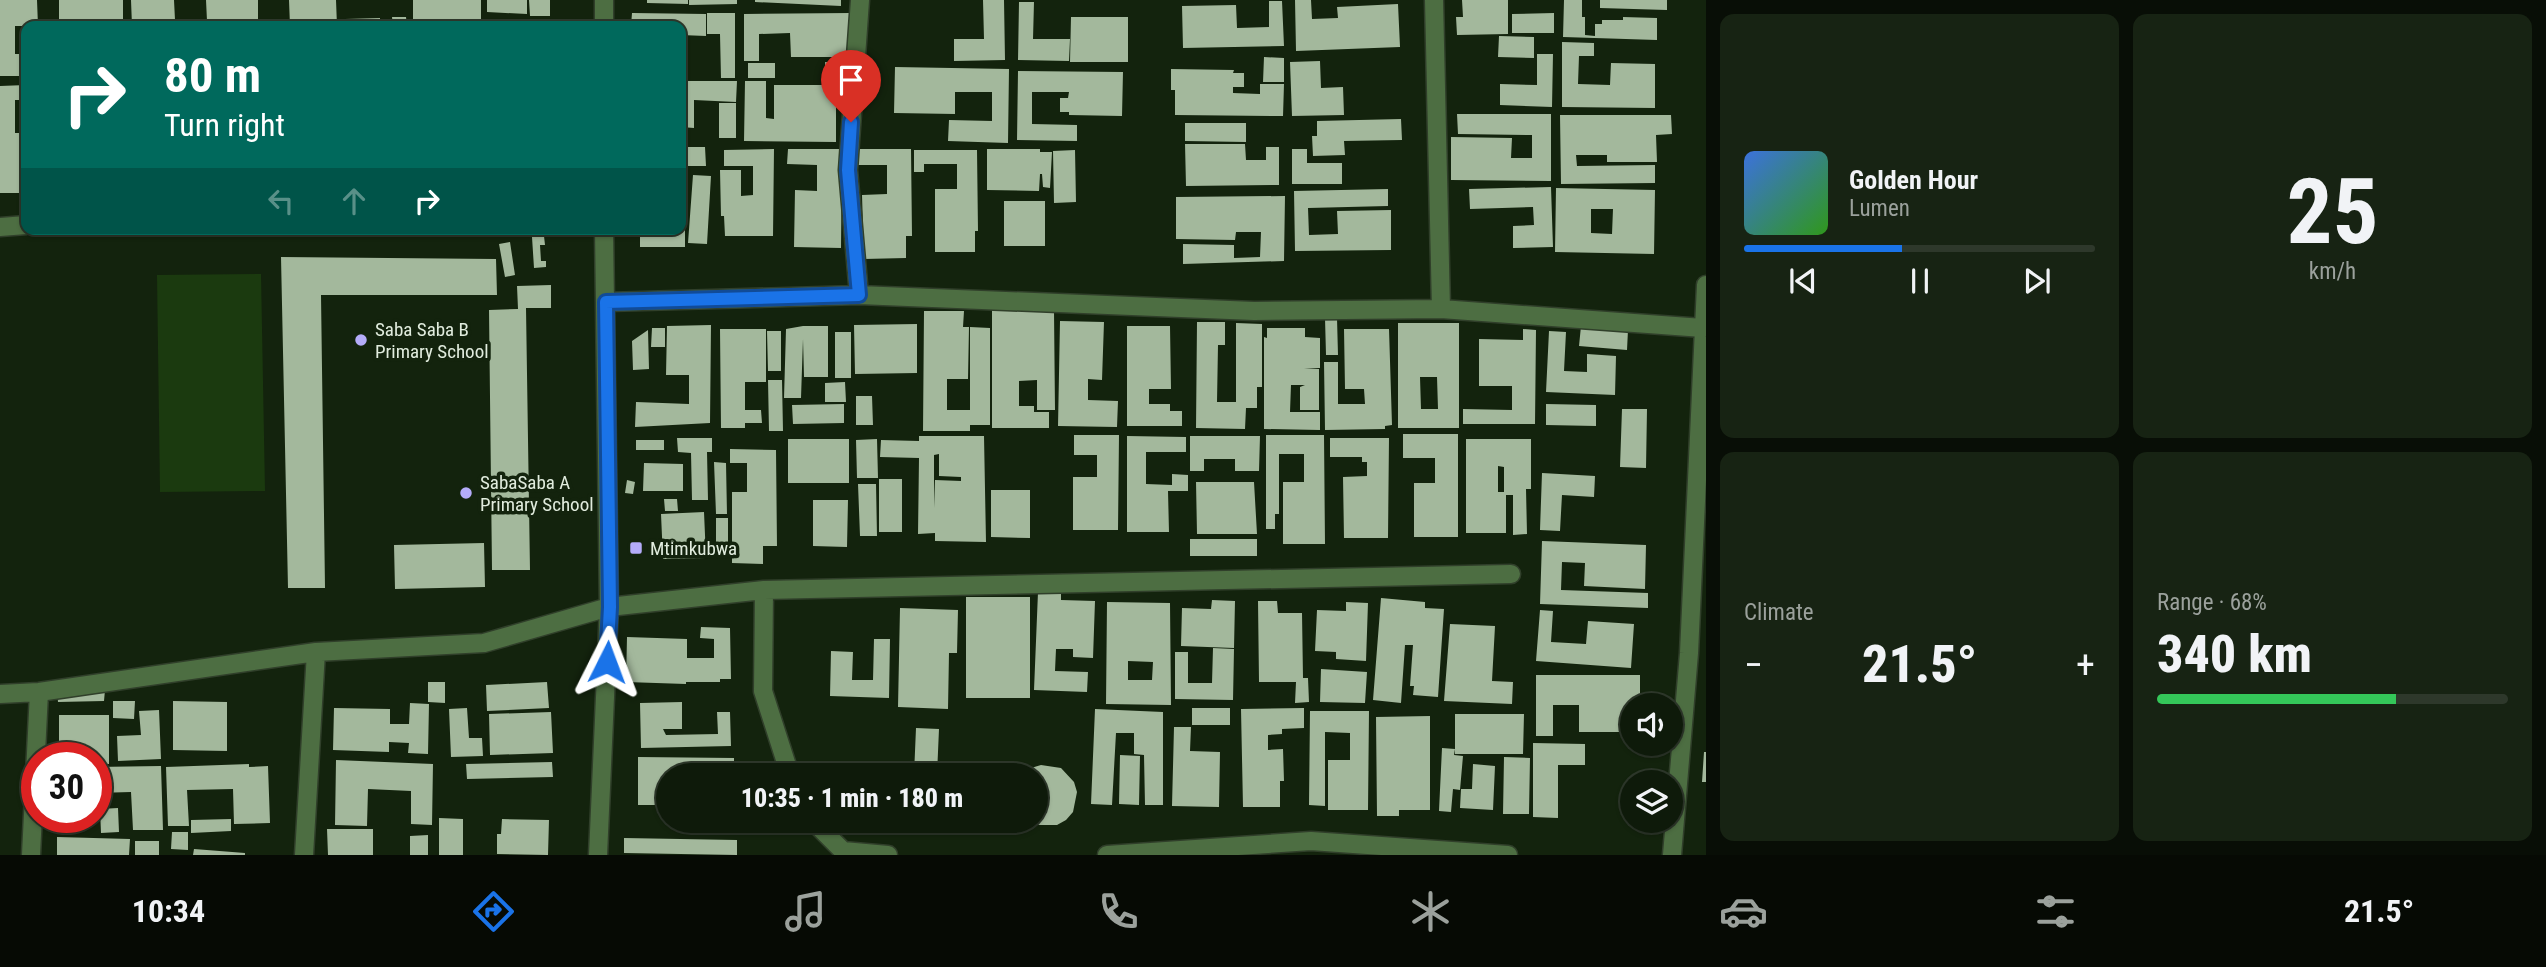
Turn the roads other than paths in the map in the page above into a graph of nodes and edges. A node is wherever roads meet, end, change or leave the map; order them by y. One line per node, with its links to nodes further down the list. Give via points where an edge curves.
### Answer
1 (604, 0): 4 (street)
2 (860, 0): 9 (street, via 848,170)
3 (1434, 0): 11 (street)
4 (604, 21)
5 (21, 225): 6 (street)
6 (0, 227)
7 (604, 235): 10 (street)
8 (1706, 285): 12 (street)
9 (859, 295): 10 (street); 11 (street, via 1254,311)
10 (606, 302): 16 (street)
11 (1441, 309): 12 (street)
12 (1703, 328): 13 (street)
13 (1704, 410): 18 (street)
14 (1511, 574): 15 (street)
15 (764, 590): 16 (street); 21 (street, via 763,691)
16 (610, 607): 17 (street, via 484,643); 25 (street)
17 (316, 652): 19 (street); 24 (street)
18 (1697, 655): 29 (street)
19 (40, 692): 20 (street); 23 (street)
20 (0, 694)
21 (786, 763)
22 (825, 833): 26 (street, via 843,851)
23 (31, 855)
24 (304, 855)
25 (598, 855)
26 (888, 855)
27 (1107, 855): 28 (street, via 1311,841)
28 (1508, 855)
29 (1672, 855)

